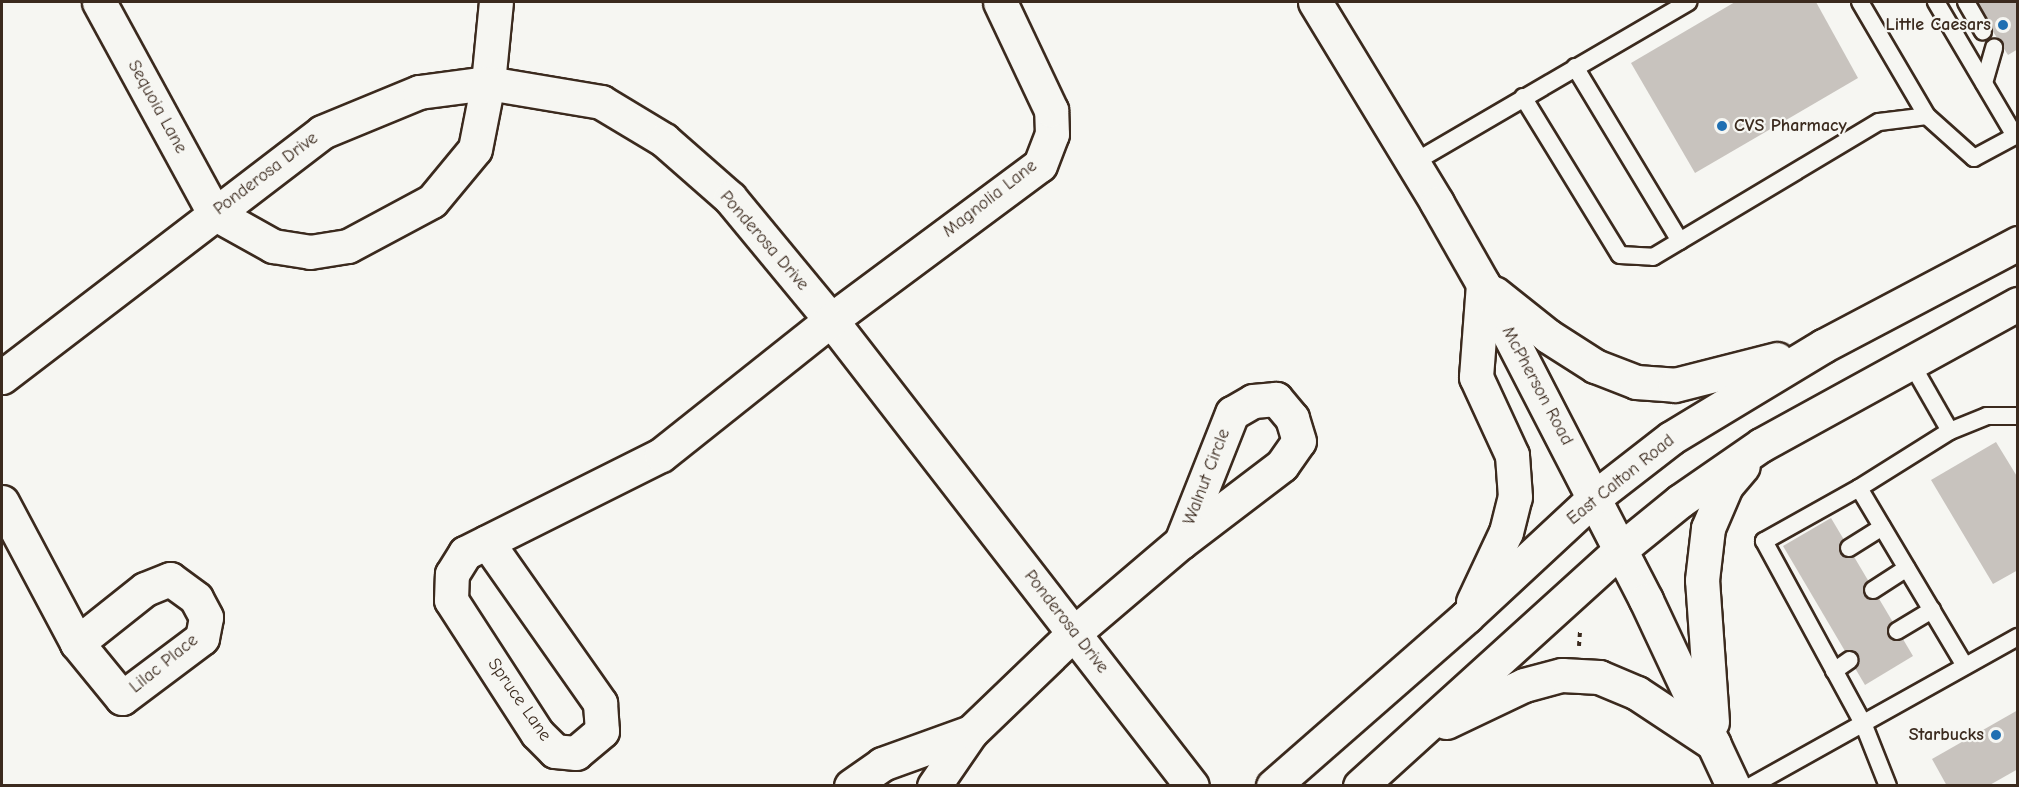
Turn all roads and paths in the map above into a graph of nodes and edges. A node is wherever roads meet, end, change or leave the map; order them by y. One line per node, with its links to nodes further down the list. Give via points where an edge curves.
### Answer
1 (99, 2): 18 (street, Sequoia Lane)
2 (496, 2): 12 (street)
3 (1000, 2): 23 (street, Magnolia Lane, via 1051,110 1052,134 1040,165)
4 (1315, 2): 17 (street, McPherson Road)
5 (1688, 2): 11 (lane)
6 (1860, 2): 15 (lane)
7 (1936, 2): 13 (lane)
8 (1966, 2): 9 (lane)
9 (1983, 31)
10 (1994, 47): 13 (lane)
11 (1575, 67): 14 (lane); 19 (lane)
12 (488, 83): 18 (street, Ponderosa Drive, via 419,92 322,132); 18 (street, via 475,149 432,201 348,246 310,252 273,246); 23 (street, Ponderosa Drive, via 601,102 664,140 730,198)
13 (1984, 83): 16 (lane)
14 (1523, 97): 17 (lane); 19 (lane, via 1620,255 1653,257)
15 (1927, 116): 16 (lane, via 1974,158); 19 (lane, via 1879,122)
16 (2016, 135)
17 (1413, 163): 21 (street, McPherson Road)
18 (214, 213): 26 (street, Ponderosa Drive)
19 (1680, 241)
20 (2018, 243): 24 (street, East Calton Road)
21 (1483, 284): 24 (street, via 1595,366 1636,382 1676,386); 31 (street, McPherson Road); 41 (street, via 1476,377 1512,455 1515,497 1506,532)
22 (2018, 304): 25 (street)
23 (831, 320): 34 (street, Spruce Lane, via 661,455); 46 (street, Ponderosa Drive)
24 (1823, 346): 31 (street, East Calton Road, via 1671,438)
25 (1911, 363): 28 (lane); 29 (street)
26 (2, 377)
27 (2018, 416): 28 (lane, via 1987,416)
28 (1950, 431): 30 (lane)
29 (1761, 445): 37 (street, via 1680,501); 56 (street, via 1726,486 1708,528 1702,580)
30 (1859, 488): 33 (lane); 44 (lane, via 1764,541 1795,583)
31 (1594, 497): 37 (street, McPherson Road); 41 (street, East Calton Road)
32 (2, 502): 48 (street)
33 (1882, 527): 36 (lane); 38 (lane)
34 (488, 542): 34 (street, Spruce Lane, via 465,553 452,574 451,600 537,733 555,751 576,753 602,731 600,703)
35 (1181, 542): 46 (street, Walnut Circle)
36 (1849, 548)
37 (1621, 549): 55 (street); 56 (street, McPherson Road)
38 (1907, 568): 39 (lane); 40 (lane)
39 (1873, 590)
40 (1932, 609): 45 (lane); 51 (lane)
41 (1466, 617): 60 (street, East Calton Road)
42 (1580, 619): 49 (path)
43 (1826, 620): 44 (lane)
44 (1811, 629): 52 (lane)
45 (1898, 631)
46 (1074, 633): 54 (street, Walnut Circle); 59 (street, Ponderosa Drive)
47 (2018, 637): 51 (lane)
48 (77, 643)
49 (1579, 654)
50 (1850, 660): 52 (lane)
51 (1965, 666): 53 (lane)
52 (1834, 671): 53 (lane)
53 (1863, 723): 63 (lane); 64 (lane)
54 (971, 732): 57 (street, via 882,764); 58 (street)
55 (1417, 735): 56 (street, via 1524,685 1562,675 1599,678 1637,693); 61 (street)
56 (1714, 744): 62 (street, McPherson Road)
57 (850, 786)
58 (934, 786)
59 (1192, 786)
60 (1273, 786)
61 (1360, 786)
62 (1733, 786)
63 (1751, 786)
64 (1888, 786)

